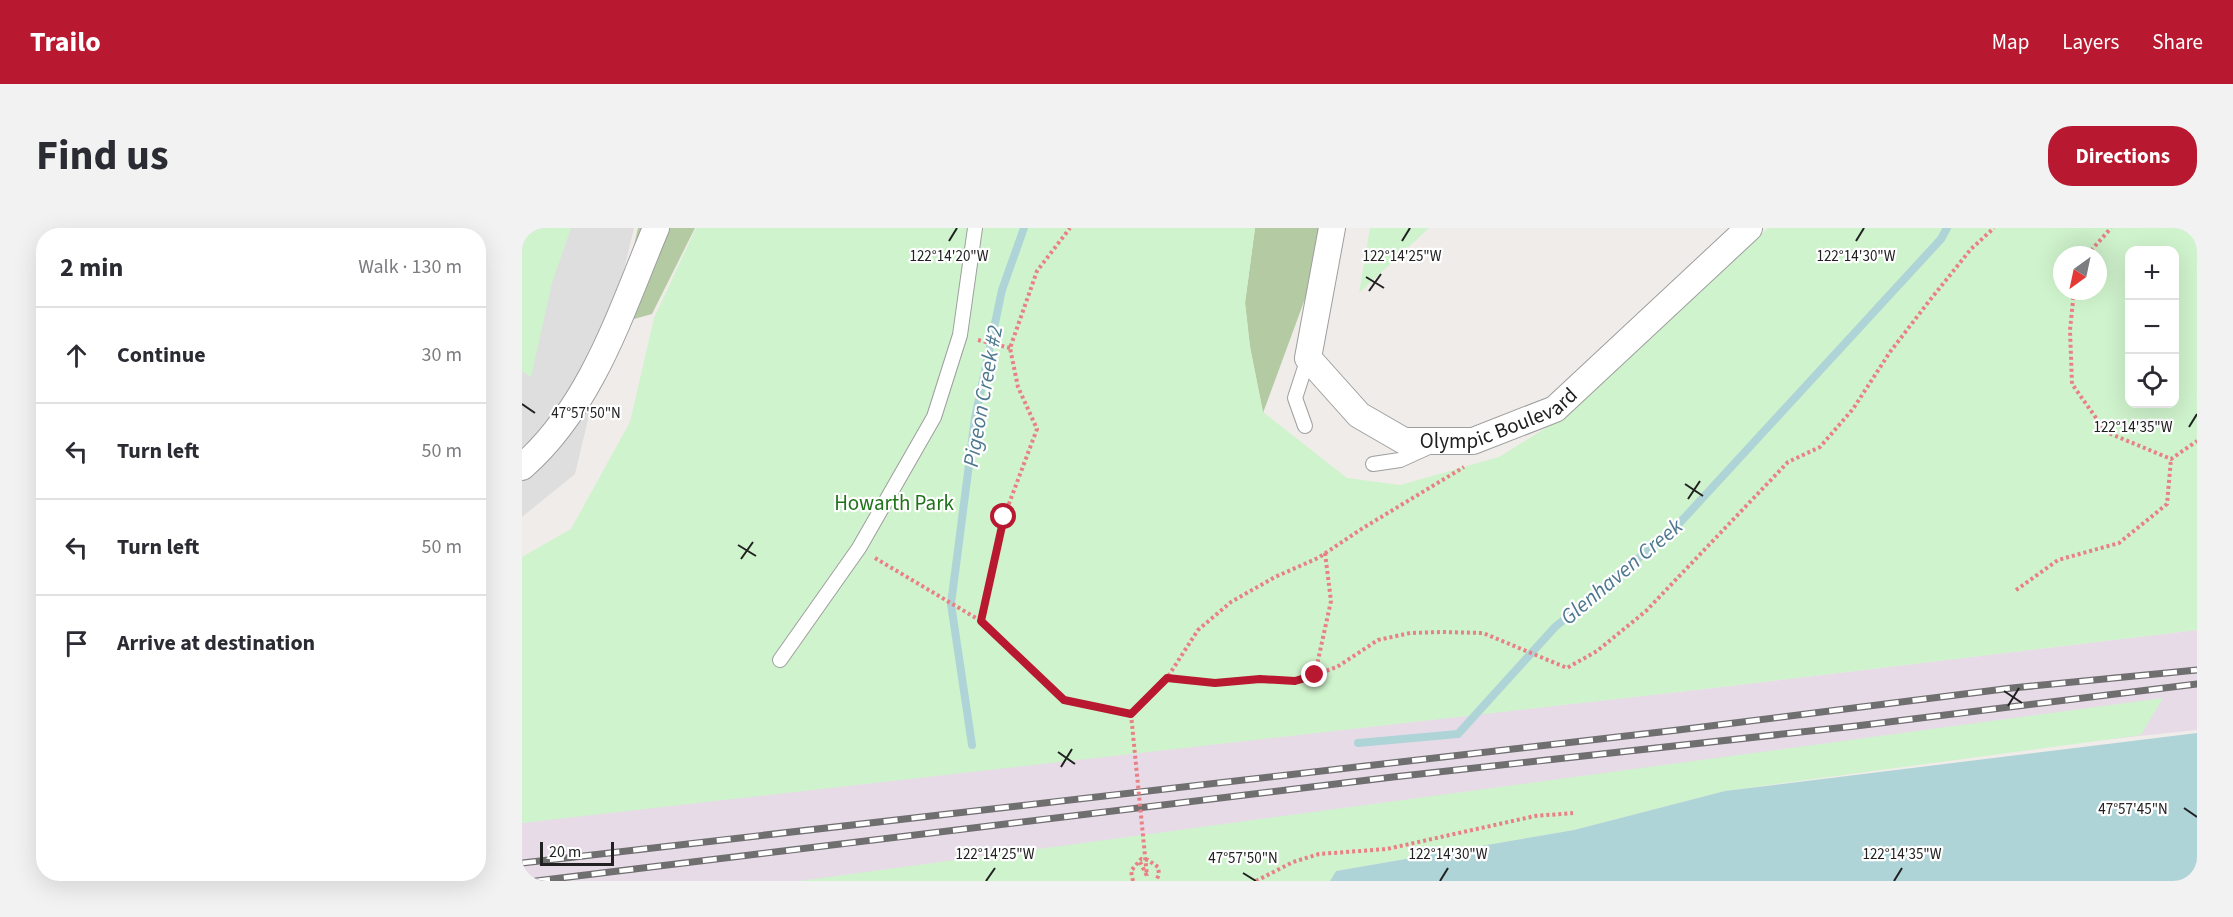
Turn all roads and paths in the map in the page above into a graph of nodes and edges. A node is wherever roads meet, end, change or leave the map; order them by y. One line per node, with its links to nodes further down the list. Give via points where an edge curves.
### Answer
1 (656, 228): 19 (street, via 586,388 542,450)
2 (975, 228): 10 (lane)
3 (1070, 228): 11 (path, via 1037,271)
4 (1332, 228): 12 (street)
5 (1749, 228): 14 (street, Olympic Boulevard, via 1555,409 1473,441)
6 (1994, 228): 25 (path, via 1971,249 1930,300 1853,409 1820,447 1788,462 1646,611 1598,651 1567,668 1483,633 1410,633 1378,640 1338,668)
7 (2111, 228): 8 (path)
8 (2095, 246)
9 (2073, 300): 16 (path, via 2072,384 2106,432)
10 (960, 335): 11 (path); 24 (lane, via 934,417 859,548)
11 (1010, 348): 23 (path, via 1018,387 1037,429 1004,517)
12 (1308, 358): 13 (lane, via 1295,398); 14 (street, Olympic Boulevard, via 1359,415 1404,441)
13 (1305, 426)
14 (1441, 441): 18 (lane, via 1401,460)
15 (2197, 441): 16 (path)
16 (2171, 459): 22 (path, via 2167,504 2119,543 2058,560)
17 (1470, 463): 20 (path)
18 (1373, 464)
19 (522, 467)
20 (1325, 553): 25 (path, via 1331,601); 26 (path, via 1231,602 1198,630)
21 (878, 559): 23 (path)
22 (2016, 590)
23 (981, 621): 27 (path, via 1064,700)
24 (780, 660)
25 (1315, 675): 26 (path, via 1295,681 1215,683)
26 (1167, 678): 27 (path)
27 (1131, 714): 29 (path, bridge, via 1147,876 1140,861 1133,870)
28 (1573, 813): 31 (path, via 1535,816 1387,849 1319,854)
29 (1134, 881): 30 (path, via 1131,871 1141,859 1158,867)
30 (1156, 881)
31 (1256, 881)

